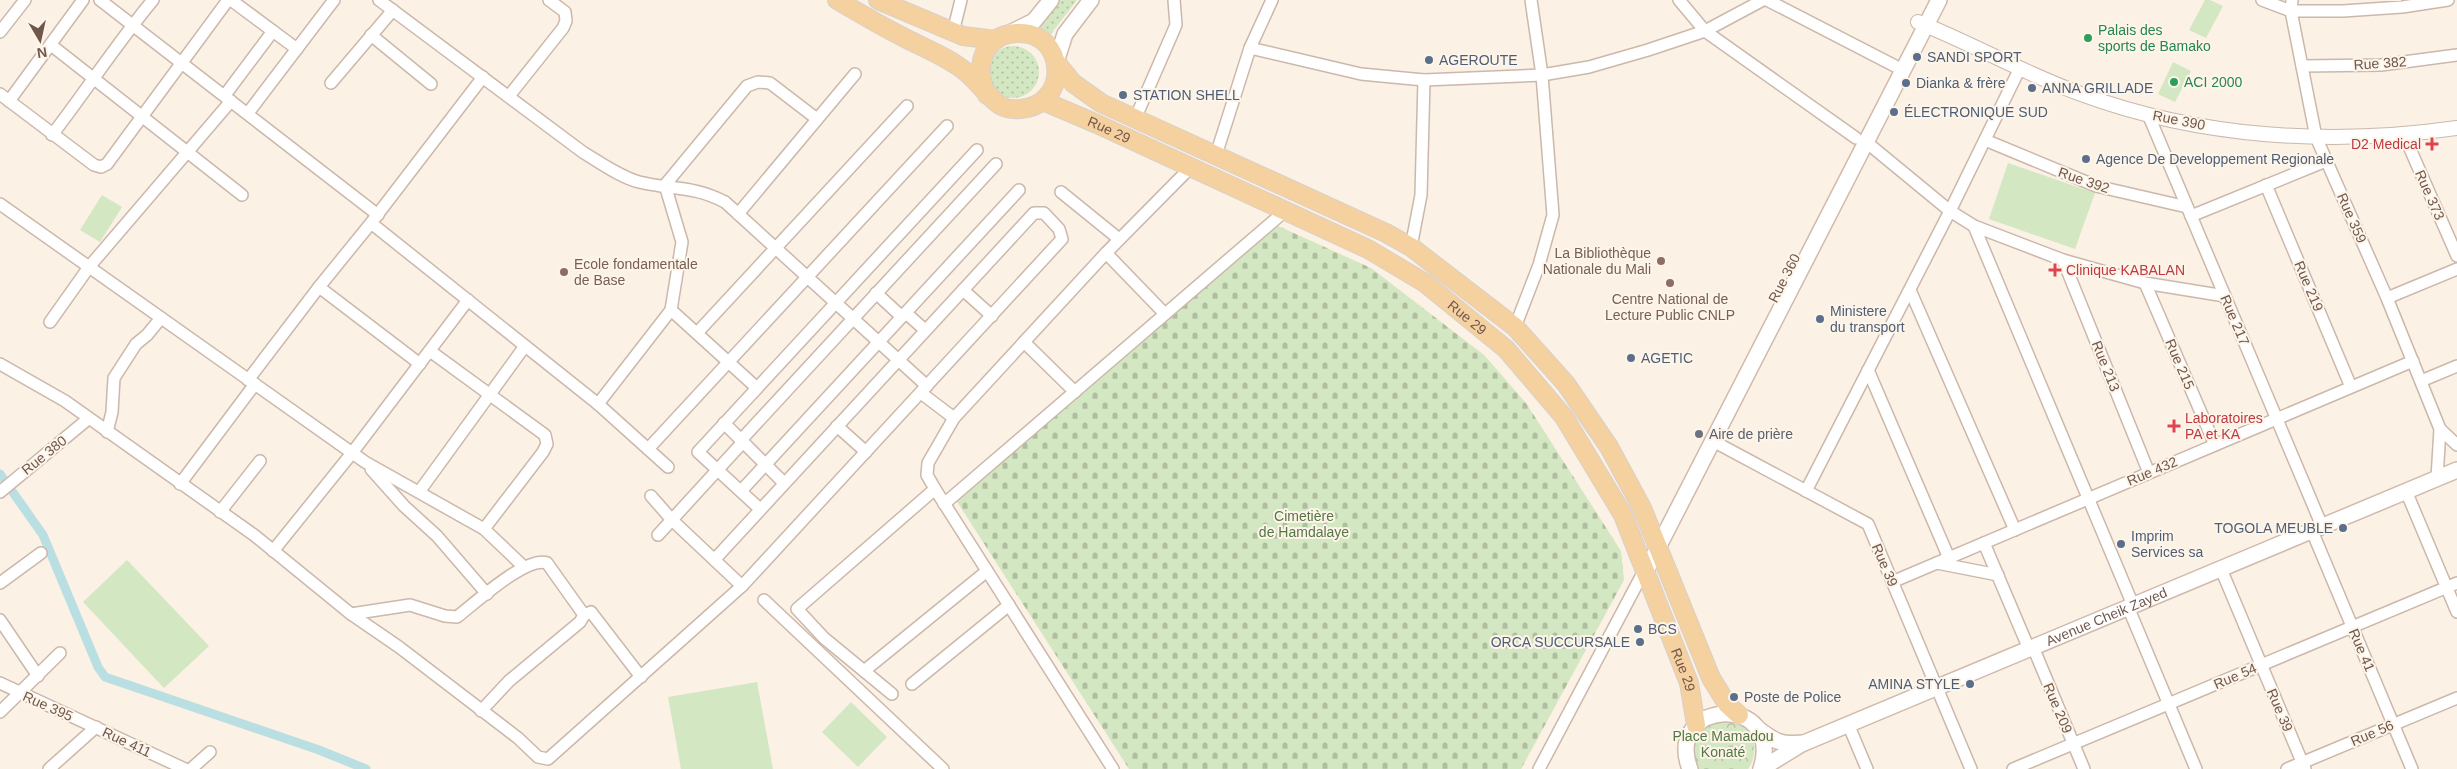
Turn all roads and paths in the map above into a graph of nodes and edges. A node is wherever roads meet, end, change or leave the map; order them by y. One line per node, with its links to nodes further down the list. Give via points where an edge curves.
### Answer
1 (25, 0): 29 (street)
2 (83, 0): 33 (street)
3 (100, 0): 25 (street)
4 (153, 0): 25 (street)
5 (230, 0): 27 (street); 37 (street)
6 (334, 0): 35 (street)
7 (379, 0): 24 (street)
8 (549, 0): 50 (street, via 565,12 566,21)
9 (837, 0): 49 (main road, via 945,58 966,72)
10 (878, 0): 30 (main road)
11 (961, 0): 30 (street)
12 (1051, 0): 32 (main road, via 1034,21)
13 (1091, 0): 38 (main road, via 1065,34)
14 (1174, 0): 59 (street, via 1176,25)
15 (1272, 0): 34 (street)
16 (1531, 0): 43 (street)
17 (1679, 0): 28 (street)
18 (1765, 0): 28 (street); 39 (street)
19 (1930, 0): 26 (main road, Rue 360)
20 (1939, 0): 26 (main road)
21 (2262, 0): 23 (street)
22 (2448, 0): 23 (street, via 2343,11)
23 (2292, 5): 40 (street, Rue 359)
24 (393, 10): 31 (street); 44 (street)
25 (132, 24): 37 (street); 45 (street)
26 (1922, 24): 39 (main road, Rue 360); 41 (street, Rue 390); 65 (main road)
27 (273, 31): 35 (street); 52 (street)
28 (1705, 31): 43 (street, via 1588,67); 65 (street)
29 (0, 32)
30 (953, 32): 32 (main road, via 963,36)
31 (372, 35): 47 (street); 48 (street)
32 (1002, 37): 38 (main road, via 1023,33 1038,38 1053,52); 49 (main road, via 985,51 980,65 980,81)
33 (51, 45): 45 (street); 51 (street)
34 (1250, 48): 46 (street, via 1361,74); 69 (street)
35 (297, 49): 55 (street)
36 (2457, 55): 40 (street, Rue 382, via 2381,65)
37 (181, 62): 52 (street); 57 (street)
38 (1056, 62): 53 (main road, via 1056,84); 59 (main road, via 1073,82 1101,103)
39 (1895, 66): 65 (main road, Rue 360)
40 (2302, 66): 64 (street, Rue 359)
41 (2019, 70): 56 (street, Rue 390, via 2082,95); 66 (street)
42 (855, 74): 58 (street)
43 (1542, 75): 46 (street); 110 (street, via 1553,214 1539,265)
44 (483, 77): 50 (street); 83 (street)
45 (95, 80): 57 (street); 62 (street)
46 (1424, 80): 87 (street, via 1421,195)
47 (331, 83)
48 (431, 84)
49 (987, 95): 53 (main road, via 999,105 1014,110 1029,109)
50 (509, 96): 73 (street, via 584,153 612,170 638,182)
51 (5, 97): 62 (street)
52 (228, 98): 55 (street); 68 (street)
53 (1043, 101): 72 (main road, Rue 29)
54 (907, 106): 86 (street)
55 (248, 113): 83 (street)
56 (2148, 114): 64 (street, Rue 390, via 2226,130); 81 (street, Rue 217)
57 (143, 116): 62 (street, via 107,164 101,167); 68 (street)
58 (817, 119): 73 (street, via 770,83 758,82 747,86); 82 (street)
59 (1136, 119): 69 (main road)
60 (947, 126): 93 (street)
61 (2457, 128): 63 (street, Rue 390)
62 (52, 135)
63 (2404, 135): 64 (street, Rue 390); 89 (street, Rue 373)
64 (2316, 137): 70 (street, Rue 359)
65 (1861, 140): 80 (street); 139 (main road); 172 (main road, Rue 360)
66 (1985, 140): 80 (street); 81 (street, Rue 392, via 2096,186)
67 (977, 150): 102 (street)
68 (189, 151): 77 (street); 91 (street)
69 (1216, 155): 87 (main road, via 1371,225)
70 (2326, 160): 74 (street); 100 (street, Rue 359)
71 (996, 164): 98 (street)
72 (1191, 167): 79 (main road, Rue 29); 85 (street)
73 (665, 185): 82 (street, via 710,194); 103 (street, via 682,242)
74 (2266, 185): 81 (street); 126 (street, Rue 219)
75 (1019, 190): 105 (street)
76 (1061, 192): 85 (street)
77 (242, 195)
78 (0, 204): 91 (street)
79 (1285, 210): 104 (street); 179 (main road, Rue 29, via 1368,249 1425,283 1506,349 1564,417 1623,515)
80 (1950, 211): 84 (street); 97 (street)
81 (2189, 212): 99 (street, Rue 217)
82 (738, 214): 86 (street)
83 (375, 219): 95 (street); 101 (street)
84 (1974, 226): 90 (street); 163 (street)
85 (1119, 239): 88 (street)
86 (776, 248): 93 (street); 112 (street)
87 (1411, 248): 110 (main road)
88 (1106, 252): 104 (street); 114 (street)
89 (2457, 256)
90 (2063, 260): 94 (street); 152 (street, Rue 213)
91 (89, 267): 107 (street); 109 (street)
92 (2457, 269): 100 (street)
93 (807, 277): 102 (street); 119 (street)
94 (2145, 283): 99 (street); 141 (street, Rue 215)
95 (319, 287): 121 (street); 125 (street)
96 (963, 290): 106 (street); 106 (street, via 1034,213 1044,213 1059,229 1062,240); 111 (street)
97 (1910, 290): 123 (street); 170 (street)
98 (876, 293): 105 (street); 108 (street)
99 (2224, 296): 133 (street, Rue 217)
100 (2387, 298): 118 (street, Rue 359)
101 (468, 300): 115 (street); 116 (street)
102 (836, 303): 108 (street); 127 (street)
103 (671, 310): 112 (street); 131 (street)
104 (1165, 314): 129 (street)
105 (904, 315): 111 (street); 113 (street)
106 (992, 316): 128 (street)
107 (161, 318): 125 (street); 138 (street, via 136,344 114,378)
108 (853, 318): 113 (street); 140 (street)
109 (50, 322)
110 (1515, 327): 172 (main road, via 1566,384 1609,447 1642,508)
111 (925, 330): 117 (street)
112 (697, 333): 119 (street)
113 (879, 342): 117 (street); 148 (street)
114 (1024, 342): 129 (street); 132 (street)
115 (525, 346): 130 (street); 131 (street)
116 (430, 351): 121 (street); 130 (street)
117 (898, 360): 128 (street); 136 (street)
118 (2413, 361): 124 (street, Rue 359); 126 (street, Rue 432)
119 (728, 362): 127 (street); 143 (street)
120 (0, 364): 134 (street, via 65,401)
121 (420, 364): 145 (street)
122 (2457, 366): 124 (street)
123 (1868, 370): 157 (street); 176 (street)
124 (2421, 381): 137 (street, Rue 359)
125 (252, 382): 145 (street); 154 (street)
126 (2351, 387): 133 (street, Rue 432)
127 (757, 388): 135 (street)
128 (924, 389): 132 (street); 144 (street)
129 (1075, 392): 164 (street)
130 (489, 396): 160 (street); 169 (street, via 545,435 547,444)
131 (598, 404): 143 (street)
132 (954, 418): 156 (street, via 928,463 927,475)
133 (2276, 418): 141 (street, Rue 432); 168 (street, Rue 217)
134 (88, 419): 138 (street); 159 (street, Rue 380)
135 (724, 423): 140 (street); 150 (street, via 698,452)
136 (837, 426): 144 (street); 155 (street)
137 (2440, 429): 142 (street); 153 (street)
138 (107, 432): 154 (street)
139 (1711, 440): 157 (street, Rue 39); 172 (main road)
140 (742, 441): 148 (street); 150 (street)
141 (2215, 445): 152 (street, Rue 432)
142 (2457, 445)
143 (648, 449): 149 (street)
144 (866, 452): 186 (street)
145 (352, 453): 147 (street); 174 (street)
146 (260, 461): 166 (street)
147 (365, 462): 160 (street); 188 (street, via 404,506 437,536)
148 (766, 464): 155 (street); 161 (street)
149 (668, 467)
150 (718, 470): 161 (street); 167 (street)
151 (2457, 470): 153 (main road, Avenue Cheik Zayed)
152 (2149, 472): 163 (street, Rue 432)
153 (2438, 478): 158 (main road, Avenue Cheik Zayed)
154 (180, 484): 166 (street)
155 (784, 484): 165 (street)
156 (935, 489): 164 (street); 200 (street, via 797,609 824,638)
157 (1806, 491): 184 (street, Rue 39, via 1868,524)
158 (2406, 491): 168 (main road, Avenue Cheik Zayed); 187 (street)
159 (0, 492)
160 (419, 492): 169 (street)
161 (741, 492): 165 (street)
162 (651, 496): 167 (street)
163 (2088, 498): 170 (street, Rue 432); 191 (street)
164 (944, 504): 182 (street)
165 (760, 509): 177 (street)
166 (220, 512): 174 (street)
167 (672, 520): 171 (street); 177 (street)
168 (2317, 528): 181 (main road, Avenue Cheik Zayed); 196 (street, Rue 41)
169 (484, 529): 180 (street)
170 (2014, 530): 173 (street, Rue 432)
171 (658, 535)
172 (1655, 541): 179 (main road, Rue 360); 212 (main road, via 1710,678 1727,704)
173 (1984, 543): 176 (street, Rue 432); 183 (street, Rue 209)
174 (273, 551): 193 (street)
175 (41, 553): 185 (street)
176 (1949, 558): 178 (street, Rue 432)
177 (714, 559): 186 (street)
178 (1936, 563): 183 (street); 184 (street, Rue 432)
179 (1644, 565): 214 (main road, Rue 29, via 1689,683); 228 (street)
180 (524, 567): 188 (street); 194 (street, via 537,562 547,563)
181 (2220, 568): 191 (main road, Avenue Cheik Zayed); 199 (street, Rue 39)
182 (987, 572): 190 (street); 200 (street)
183 (1998, 575): 197 (street, Rue 209)
184 (1892, 582): 205 (street, Rue 39)
185 (0, 583)
186 (742, 586): 202 (street)
187 (2452, 586): 192 (street); 196 (street, Rue 54)
188 (487, 594): 193 (street, via 457,617 410,605)
189 (764, 600): 226 (street)
190 (1009, 605): 204 (street); 227 (street)
191 (2131, 606): 197 (main road, Avenue Cheik Zayed); 209 (street)
192 (2457, 612)
193 (351, 614): 210 (street)
194 (584, 615): 202 (street, via 593,612); 210 (street, via 580,622 509,681)
195 (0, 620): 201 (street)
196 (2352, 627): 199 (street, Rue 54); 215 (street, Rue 41)
197 (2031, 648): 205 (main road, Avenue Cheik Zayed); 219 (street, Rue 209)
198 (60, 653): 201 (street)
199 (2261, 665): 209 (street, Rue 54); 222 (street, Rue 39)
200 (864, 671): 207 (street)
201 (38, 676): 206 (street)
202 (641, 677): 210 (street, via 548,759 538,757)
203 (0, 684): 206 (street, Rue 395)
204 (912, 684)
205 (1936, 687): 213 (main road, Avenue Cheik Zayed); 231 (street, Rue 39)
206 (20, 693): 211 (street); 216 (street, Rue 395)
207 (892, 694)
208 (2457, 698): 215 (street, Rue 56)
209 (2169, 704): 219 (street, Rue 54); 234 (street)
210 (482, 711)
211 (0, 712)
212 (1739, 715): 214 (main road, via 1716,714); 217 (main road)
213 (1848, 724): 218 (main road, Avenue Cheik Zayed); 230 (street)
214 (1696, 725): 221 (main road, via 1687,741)
215 (2393, 725): 222 (street, Rue 56); 236 (street, Rue 41)
216 (96, 727): 223 (street); 224 (street, Rue 411)
217 (1757, 728): 218 (main road, Avenue Cheik Zayed, via 1774,741); 229 (main road, via 1765,748)
218 (1804, 743): 229 (main road)
219 (2073, 744): 232 (street, Rue 54); 233 (street, Rue 209)
220 (210, 752): 225 (street)
221 (1686, 766)
222 (2303, 766): 235 (street, Rue 56)
223 (50, 769)
224 (184, 769)
225 (191, 769)
226 (943, 769)
227 (1113, 769)
228 (1538, 769)
229 (1761, 769)
230 (1867, 769)
231 (1971, 769)
232 (2013, 769)
233 (2084, 769)
234 (2196, 769)
235 (2287, 769)
236 (2412, 769)

